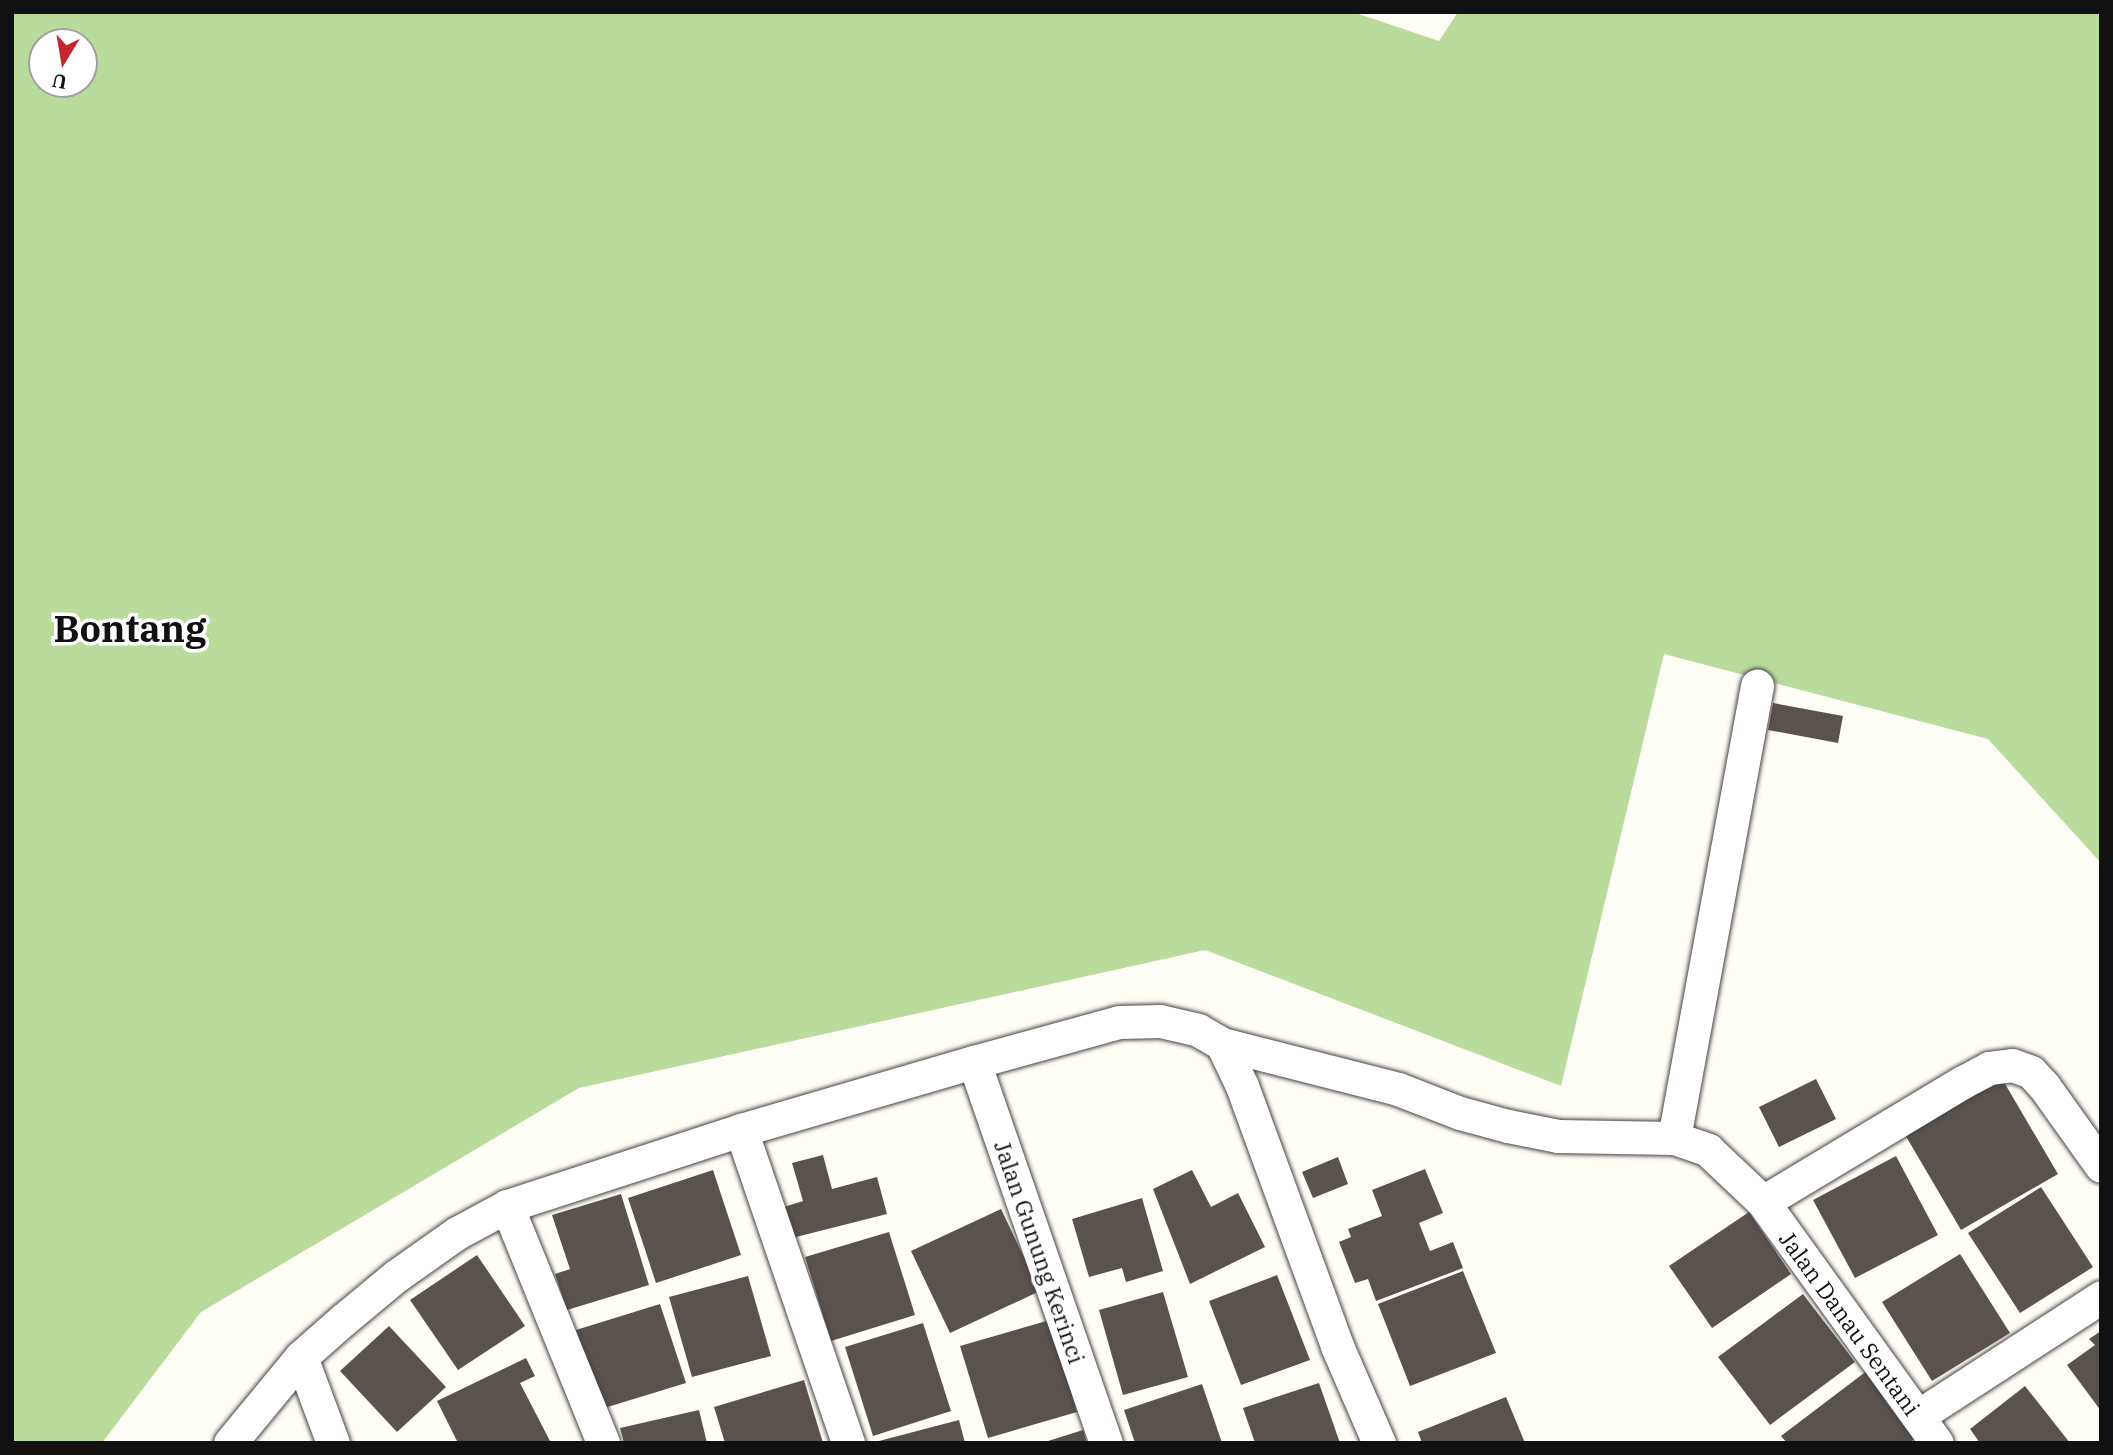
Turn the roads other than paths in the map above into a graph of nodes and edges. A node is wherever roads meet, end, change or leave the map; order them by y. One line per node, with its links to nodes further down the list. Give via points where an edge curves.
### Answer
1 (1757, 686): 5 (street)
2 (1222, 1044): 3 (street, Jalan Danau Sentani, via 1198,1030 1160,1021 1119,1022); 5 (street, Jalan Danau Sentani, via 1398,1089 1508,1126 1558,1136); 17 (street, via 1242,1086 1337,1346)
3 (974, 1062): 4 (street, Jalan Danau Sentani); 16 (street, Jalan Gunung Kerinci)
4 (741, 1130): 8 (street, Jalan Danau Sentani); 15 (street)
5 (1674, 1138): 7 (street, Jalan Danau Sentani, via 1708,1150)
6 (2101, 1166): 7 (street, via 2044,1086 2031,1072 2012,1065 1989,1068 1963,1082)
7 (1763, 1202): 11 (street, Jalan Danau Sentani)
8 (507, 1206): 10 (street, Jalan Danau Sentani, via 457,1233 396,1276); 14 (street)
9 (2101, 1297): 11 (street)
10 (301, 1357): 12 (street, Jalan Danau Sentani); 13 (street)
11 (1918, 1416): 18 (street, Jalan Danau Sentani)
12 (230, 1443)
13 (333, 1443)
14 (603, 1443)
15 (848, 1443)
16 (1106, 1443)
17 (1379, 1443)
18 (1937, 1443)

